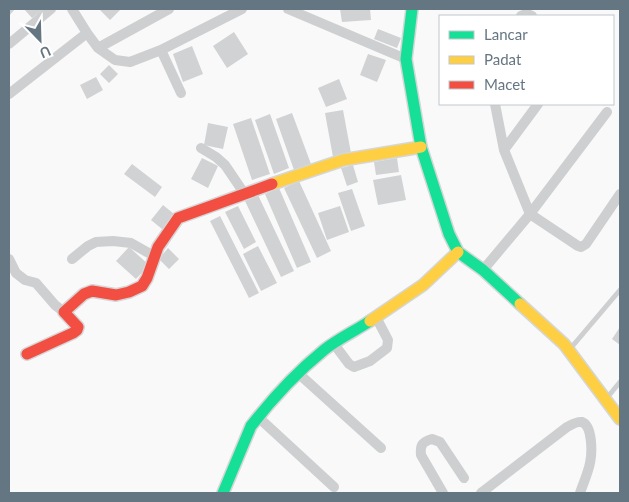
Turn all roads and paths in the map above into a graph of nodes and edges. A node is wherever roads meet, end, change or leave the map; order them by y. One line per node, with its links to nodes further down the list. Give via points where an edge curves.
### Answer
1 (51, 9): 8 (street)
2 (169, 9): 9 (street)
3 (242, 9): 10 (street)
4 (288, 9): 11 (street)
5 (412, 9): 11 (street)
6 (77, 11): 7 (street)
7 (87, 33): 9 (street); 13 (street)
8 (9, 44)
9 (98, 48): 10 (street, via 115,60 130,62)
10 (160, 50): 12 (street)
11 (406, 59): 17 (street)
12 (181, 93)
13 (9, 94)
14 (495, 105): 19 (street)
15 (537, 105): 19 (street)
16 (607, 112): 22 (street)
17 (421, 147): 20 (street, via 343,160); 23 (street, via 449,234)
18 (200, 148): 20 (street, via 225,165)
19 (504, 150): 22 (street)
20 (244, 193): 24 (street, via 178,218)
21 (620, 194): 22 (street, via 581,247)
22 (530, 214): 27 (street)
23 (458, 252): 27 (street); 30 (street, via 423,286)
24 (154, 256): 26 (street, via 131,243 96,242); 29 (street, via 142,286 116,295 92,291)
25 (9, 259): 29 (street, via 16,273 25,280 36,282)
26 (72, 260)
27 (483, 270): 32 (street)
28 (620, 290): 32 (lane)
29 (64, 312): 33 (street, via 78,326 76,330)
30 (376, 317): 31 (street); 31 (street, via 388,340 387,348 370,361 354,368)
31 (334, 344): 34 (street)
32 (569, 350): 36 (street)
33 (27, 354)
34 (298, 374): 37 (street); 39 (street)
35 (620, 382): 36 (lane)
36 (605, 400): 38 (street)
37 (258, 417): 41 (street); 42 (street, via 251,426)
38 (620, 419)
39 (381, 448)
40 (464, 478): 43 (street, via 440,442 432,439 422,444 421,455)
41 (334, 487)
42 (223, 493)
43 (443, 493)
44 (482, 493): 45 (street, via 567,427 582,422 587,426 591,441 590,463)
45 (580, 493)

